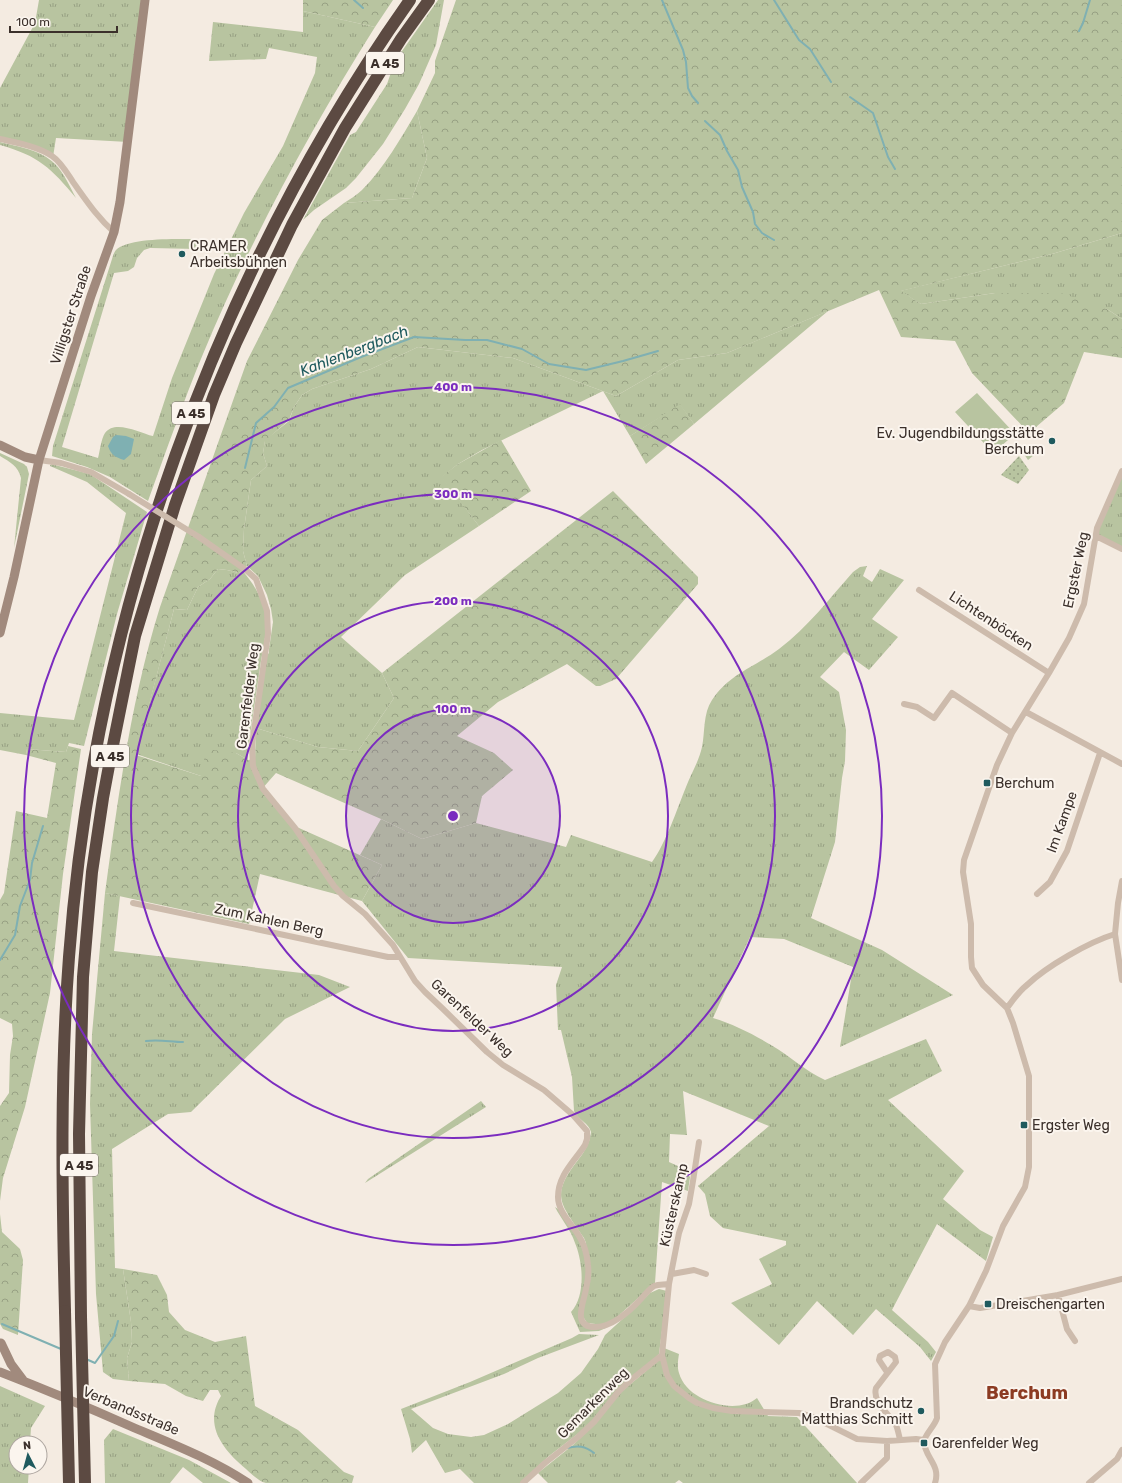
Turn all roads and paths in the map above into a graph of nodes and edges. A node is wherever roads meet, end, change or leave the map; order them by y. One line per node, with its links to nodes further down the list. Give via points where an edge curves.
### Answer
1 (145, 0): 5 (main road, Villigster Straße)
2 (410, 0): 45 (highway, A 45, bridge, via 329,124 280,213 203,381 153,520 127,613 102,720 80,845 66,1009 63,1144)
3 (429, 0): 46 (highway, A 45, bridge, via 401,39 345,128 292,225 236,342 214,395 175,505 135,636 103,798 92,872 83,977 79,1134)
4 (0, 139): 5 (street, via 26,145 53,157 100,220)
5 (114, 232): 7 (main road, Villigster Straße)
6 (0, 444): 7 (main road, via 25,457)
7 (39, 460): 12 (main road, Villigster Straße); 24 (street, Garenfelder Weg, bridge, via 61,463 90,472 199,538 256,579 267,611 268,634 252,745 253,766 262,789 295,828 334,886 365,914)
8 (1122, 471): 9 (street, Ergster Weg, via 1098,524)
9 (1096, 536): 10 (street); 13 (street, Ergster Weg, via 1084,604 1069,638)
10 (1122, 549)
11 (919, 590): 13 (street, Lichtenböcken)
12 (0, 633)
13 (1049, 673): 15 (street, Ergster Weg)
14 (904, 704): 16 (street, via 917,706 934,718 952,694)
15 (1026, 712): 16 (street, Ergster Weg); 17 (street)
16 (1012, 733): 26 (street, Ergster Weg, via 997,765 968,847 963,872 971,924 972,968 983,985)
17 (1100, 753): 18 (street); 20 (street, Im Kampe, via 1067,851 1050,882)
18 (1122, 764)
19 (1122, 882): 22 (street)
20 (1037, 894)
21 (133, 903): 24 (street, Zum Kahlen Berg, via 388,958)
22 (1119, 925): 23 (street)
23 (1115, 934): 25 (street); 26 (street, via 1102,938 1044,972 1026,985)
24 (400, 956): 31 (street, Garenfelder Weg, via 424,992 487,1052 544,1090 587,1131 585,1145 561,1180 558,1197 558,1204 580,1237 586,1253 588,1283 580,1312 583,1323 596,1328 606,1325 627,1311 652,1287)
25 (1122, 980)
26 (1007, 1008): 33 (street, Ergster Weg, via 1016,1029 1029,1076 1028,1172 1025,1187 1003,1226)
27 (699, 1142): 28 (street, Küsterskamp, via 694,1181 679,1233)
28 (672, 1274): 29 (street, via 694,1270); 31 (street, Küsterskamp)
29 (706, 1274)
30 (1122, 1279): 32 (street)
31 (669, 1284): 36 (street)
32 (1058, 1295): 33 (street, via 980,1308); 35 (street, via 1066,1329)
33 (969, 1306): 41 (street, Ergster Weg, via 945,1342 935,1364 937,1418)
34 (0, 1341): 39 (main road, via 11,1364)
35 (1075, 1341)
36 (662, 1356): 42 (street, via 667,1375 674,1386 697,1403 732,1411 799,1413 813,1417 857,1439); 48 (street, Gemarkenweg, via 632,1379 594,1422)
37 (0, 1372): 39 (main road, Verbandsstraße)
38 (887, 1372): 40 (street, via 874,1393 899,1431)
39 (24, 1380): 47 (main road, Verbandsstraße, via 194,1454)
40 (900, 1440): 41 (street); 42 (street)
41 (924, 1440): 50 (street, via 936,1470)
42 (887, 1441): 49 (street, via 887,1458)
43 (1122, 1450): 44 (street)
44 (1120, 1461): 51 (street)
45 (69, 1483)
46 (85, 1483)
47 (248, 1483)
48 (523, 1483)
49 (861, 1483)
50 (935, 1483)
51 (1089, 1483)

